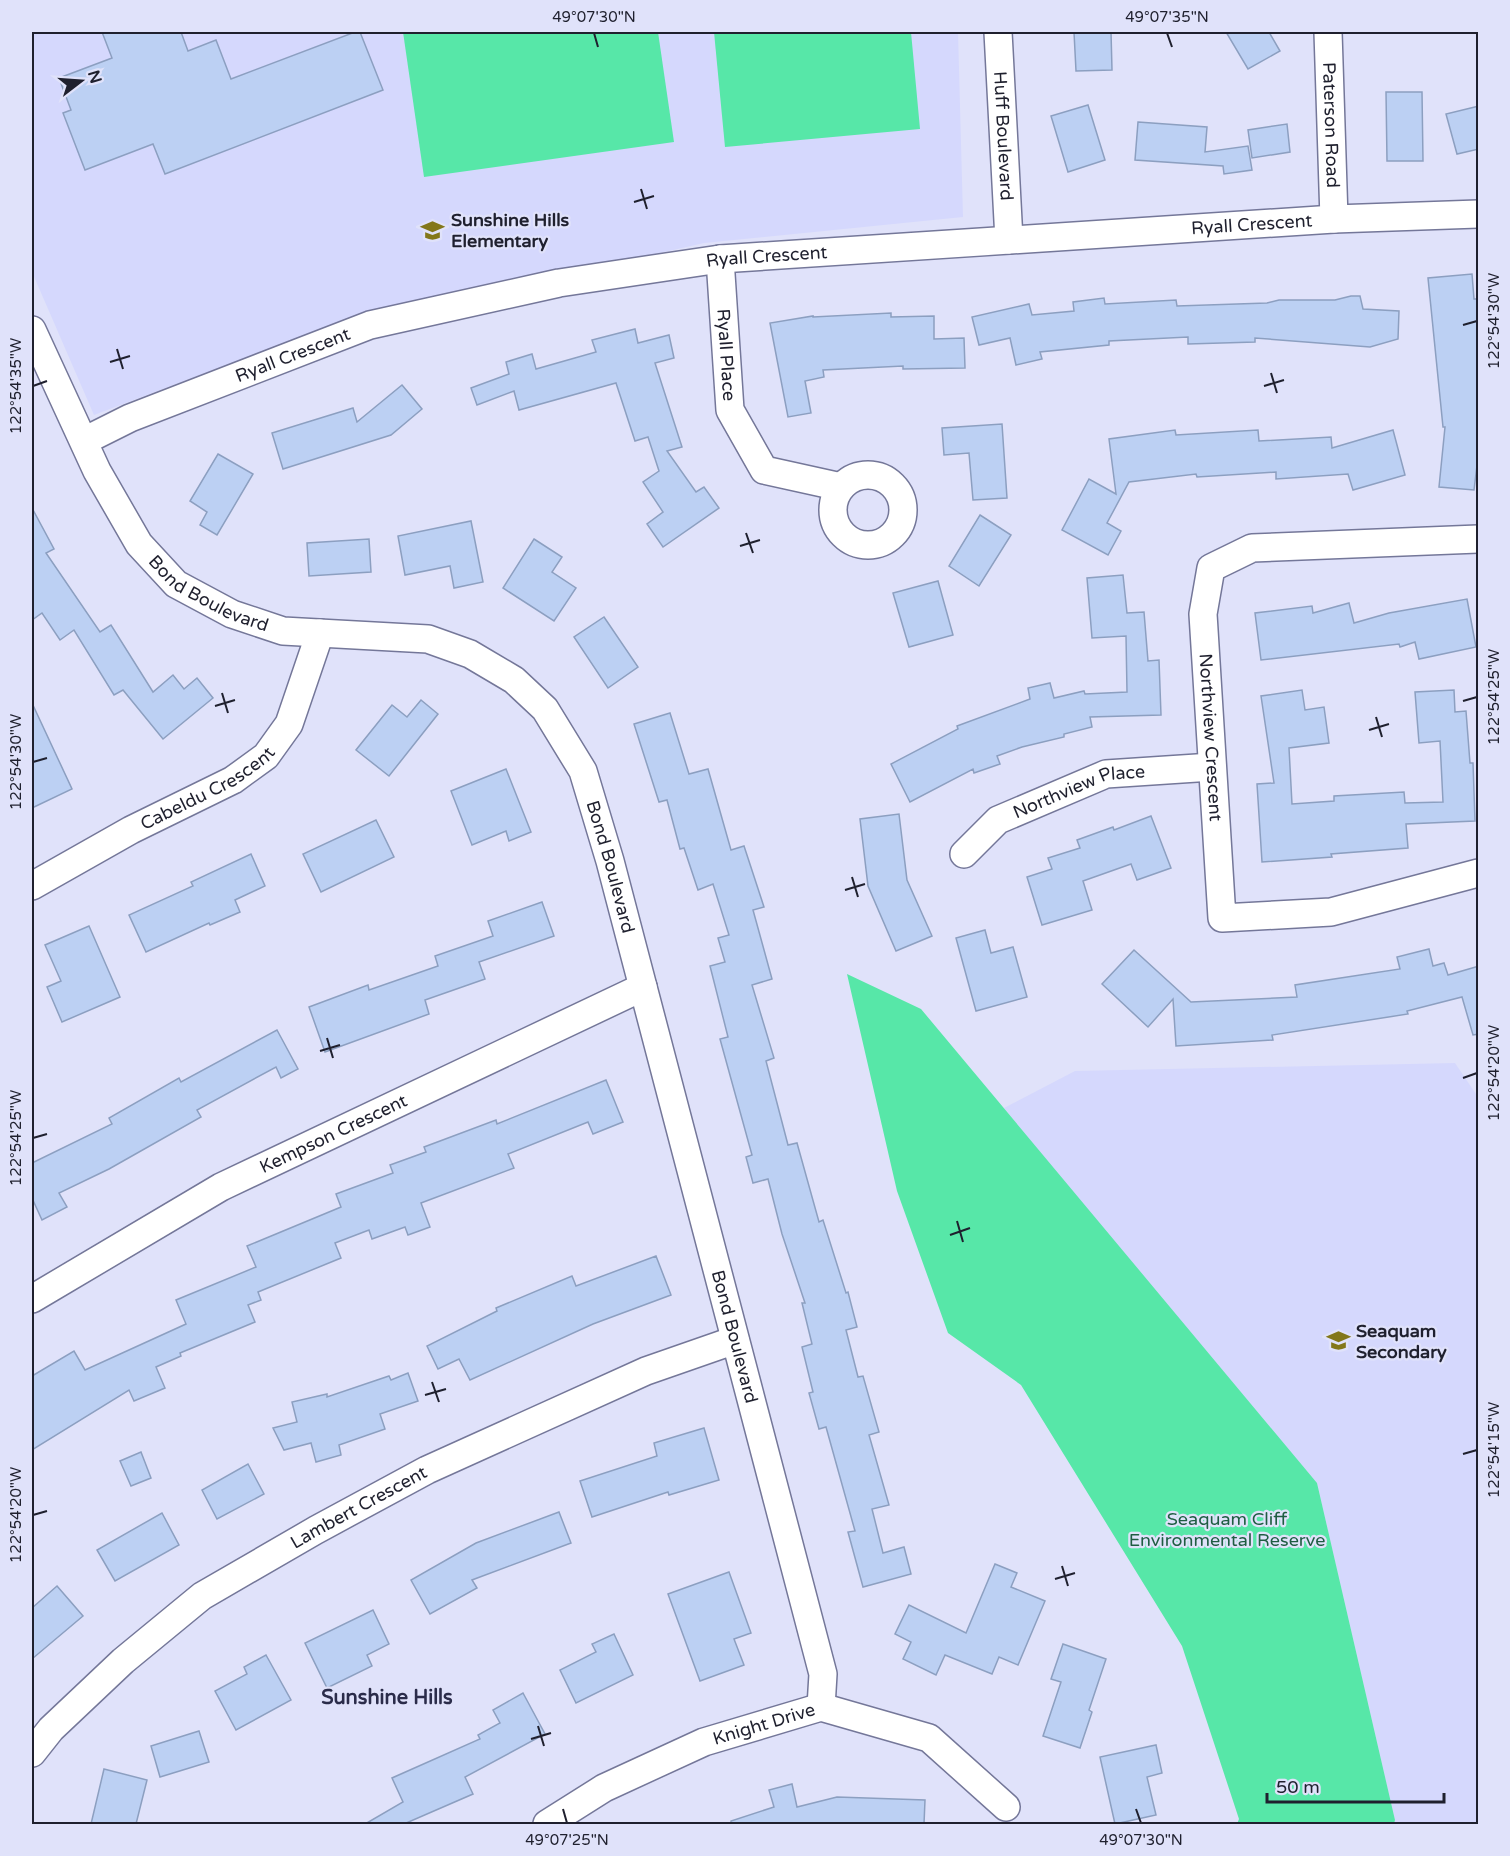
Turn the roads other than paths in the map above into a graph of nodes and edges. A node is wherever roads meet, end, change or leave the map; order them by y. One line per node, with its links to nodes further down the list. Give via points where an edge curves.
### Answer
1 (999, 32): 5 (street, Huff Boulevard)
2 (1328, 32): 4 (street, Paterson Road)
3 (1479, 214): 4 (street, Ryall Crescent)
4 (1334, 219): 5 (street, Ryall Crescent)
5 (1009, 240): 6 (street, Ryall Crescent)
6 (720, 259): 8 (street, Ryall Crescent, via 559,283 370,325 130,418); 9 (street, Ryall Place, via 730,410 764,470)
7 (32, 330): 8 (street, Bond Boulevard)
8 (84, 441): 11 (street, Bond Boulevard, via 139,544 176,584 232,614 284,631)
9 (841, 487)
10 (1479, 540): 12 (street, Northview Crescent, via 1252,548 1211,568 1203,614)
11 (320, 633): 15 (street, Cabeldu Crescent, via 289,724 266,756 233,780 131,830); 16 (street, Bond Boulevard, via 428,639 470,654 514,680 545,709 583,771)
12 (1212, 767): 13 (street, Northview Place, via 1106,774 998,820); 14 (street, Northview Crescent, via 1222,918 1331,912)
13 (964, 854)
14 (1479, 873)
15 (32, 886)
16 (643, 987): 17 (street, Kempson Crescent, via 221,1186); 18 (street, Bond Boulevard)
17 (32, 1299)
18 (735, 1340): 19 (street, Bond Boulevard, via 823,1674); 20 (street, Lambert Crescent, via 646,1371 428,1470 202,1596 123,1661)
19 (821, 1707): 21 (street, Knight Drive, via 929,1738); 22 (street, Knight Drive, via 704,1742 604,1788)
20 (32, 1753)
21 (1006, 1807)
22 (547, 1824)

